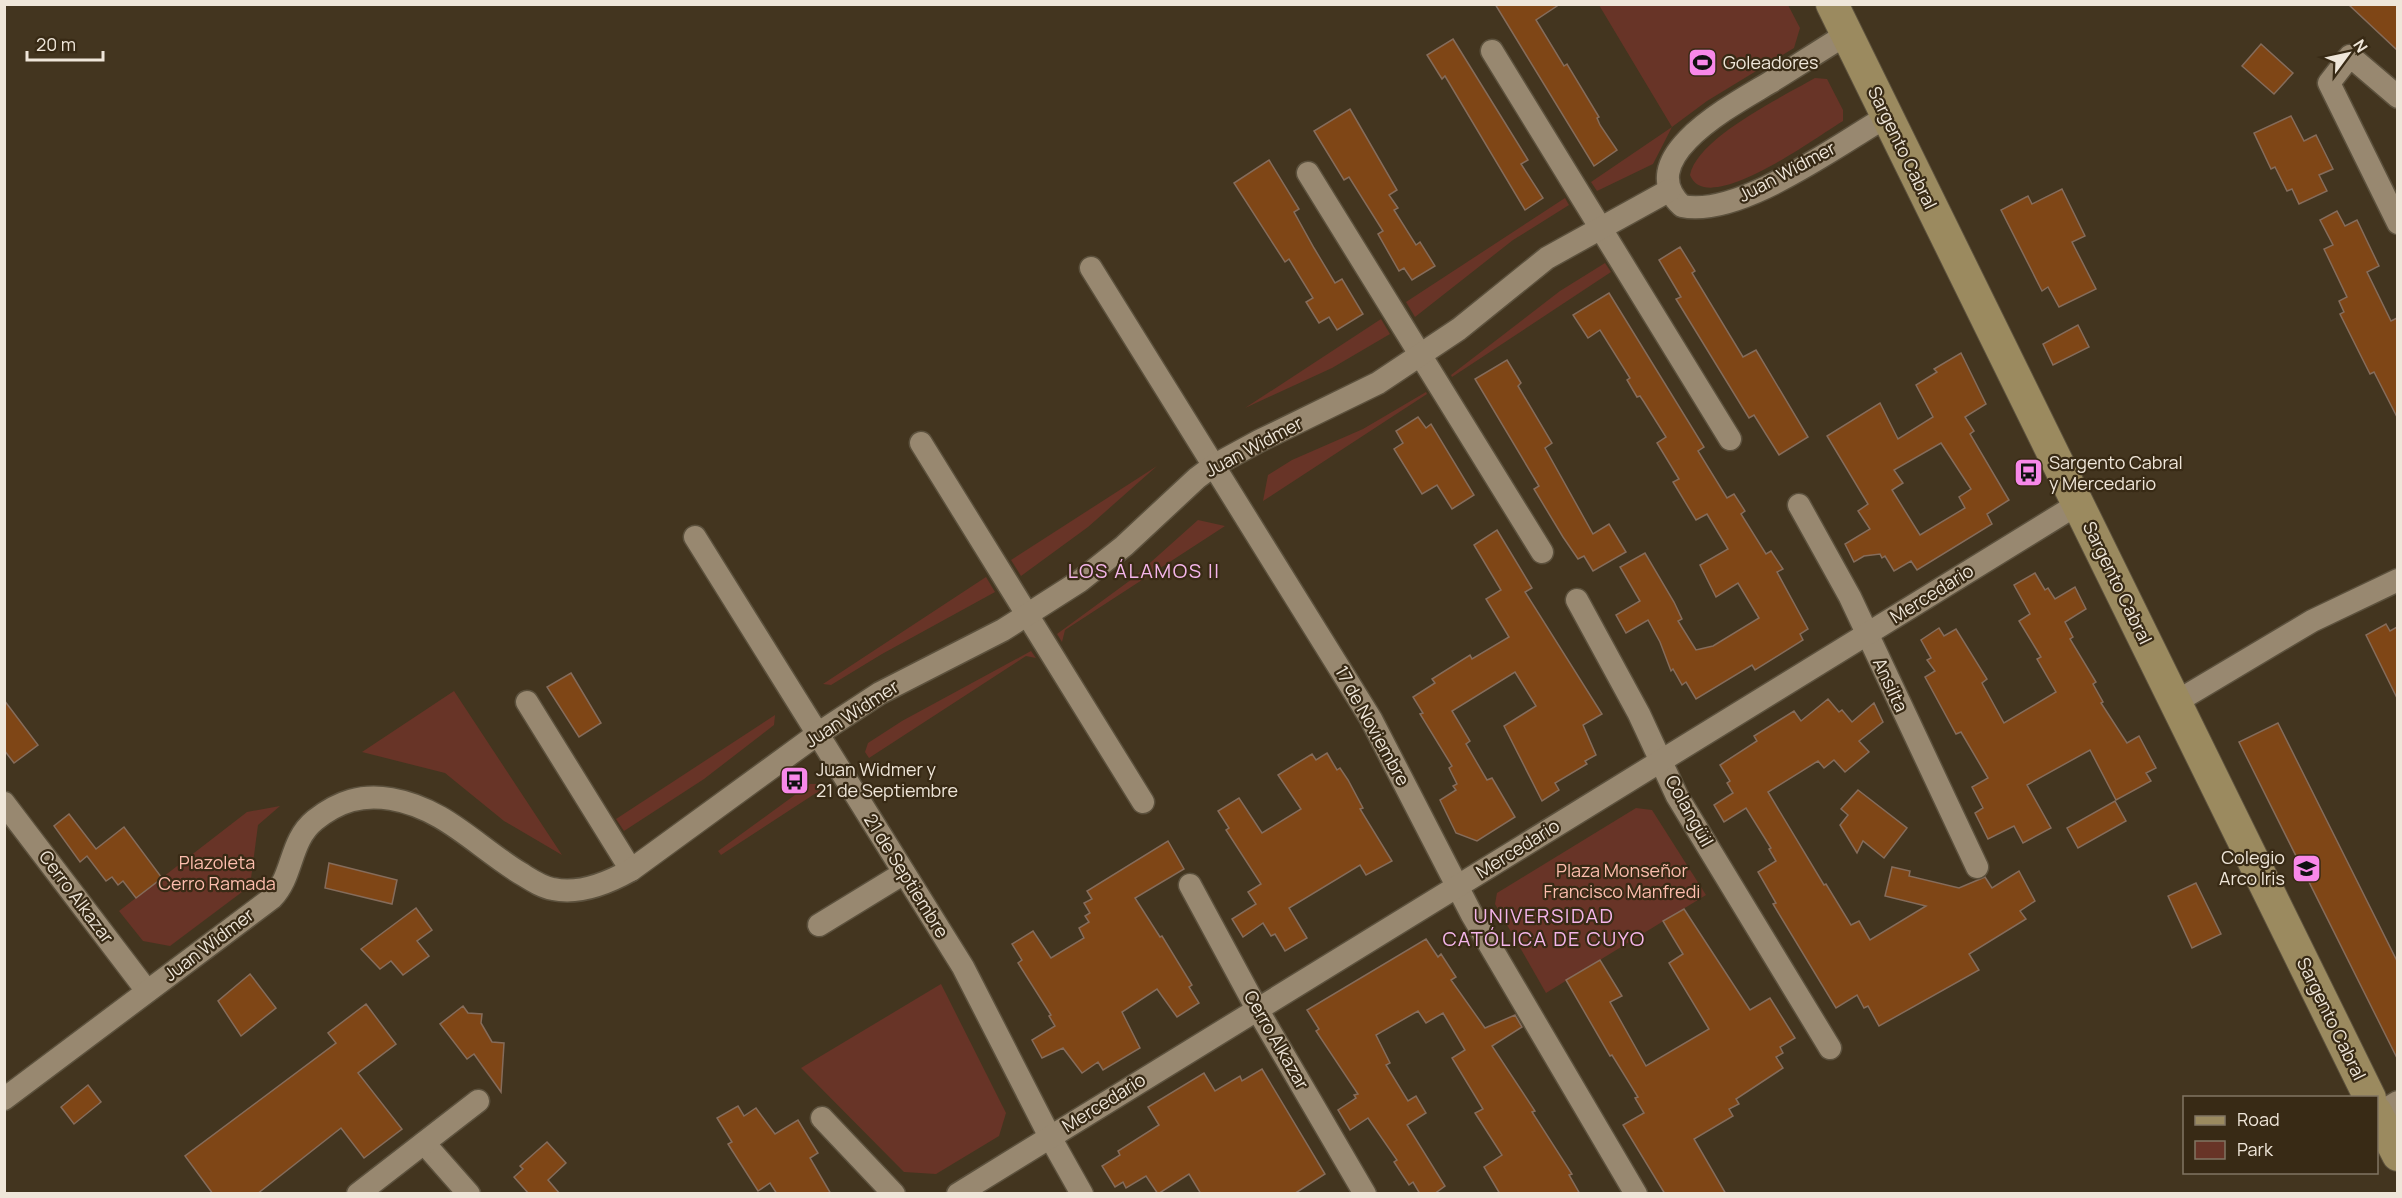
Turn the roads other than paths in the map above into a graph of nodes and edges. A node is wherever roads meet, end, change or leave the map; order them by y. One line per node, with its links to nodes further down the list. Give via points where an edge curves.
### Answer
1 (1832, 4): 2 (main road, Sargento Cabral)
2 (1847, 34): 5 (main road, Sargento Cabral); 7 (street, via 1694,133 1673,159 1668,176)
3 (1492, 51): 9 (street)
4 (2397, 97): 8 (street, via 2350,56 2329,83)
5 (1886, 117): 7 (street, Juan Widmer, via 1759,190 1715,207); 15 (main road, Sargento Cabral)
6 (1308, 173): 11 (street)
7 (1676, 198): 9 (street, Juan Widmer)
8 (2397, 223)
9 (1600, 227): 11 (street, Juan Widmer, via 1547,258); 12 (street)
10 (1091, 268): 14 (street, 17 de Noviembre)
11 (1421, 355): 14 (street, Juan Widmer, via 1359,394); 18 (street)
12 (1730, 440)
13 (921, 443): 21 (street)
14 (1213, 466): 21 (street, Juan Widmer, via 1109,558); 33 (street, 17 de Noviembre, via 1371,718)
15 (2078, 504): 22 (street, Mercedario); 24 (main road, Sargento Cabral)
16 (1799, 505): 22 (street, Ansilta)
17 (695, 537): 25 (street, 21 de Septiembre)
18 (1542, 552)
19 (2397, 580): 24 (street, via 2312,621)
20 (1577, 600): 26 (street, Colangüil)
21 (1027, 615): 25 (street, Juan Widmer, via 880,693); 27 (street)
22 (1866, 634): 26 (street, Mercedario); 29 (street, Ansilta)
23 (527, 702): 30 (street)
24 (2176, 702): 38 (main road, Sargento Cabral)
25 (819, 733): 30 (street, Juan Widmer); 31 (street, 21 de Septiembre)
26 (1661, 760): 33 (street, Mercedario); 37 (street, Colangüil, via 1677,796)
27 (1143, 802)
28 (4, 803): 35 (street, Cerro Alkazar)
29 (1977, 867)
30 (631, 870): 35 (street, Juan Widmer, via 591,888 553,889 512,868 436,813 396,800 357,797 333,808 306,829 293,851 281,889 272,898)
31 (904, 873): 34 (street); 43 (street, 21 de Septiembre, via 963,967)
32 (1190, 885): 36 (street, Cerro Alkazar)
33 (1457, 886): 36 (street, Mercedario); 52 (street, 17 de Noviembre)
34 (819, 925)
35 (147, 991): 39 (street, Juan Widmer)
36 (1257, 1009): 43 (street, Mercedario); 51 (street, Cerro Alkazar)
37 (1830, 1048)
38 (2375, 1096)
39 (4, 1099)
40 (478, 1101): 44 (street)
41 (2380, 1106): 45 (main road, Sargento Cabral)
42 (822, 1118): 48 (street)
43 (1050, 1137): 49 (street, Mercedario); 50 (street, 21 de Septiembre)
44 (423, 1143): 46 (street); 47 (street)
45 (2397, 1155)
46 (358, 1194)
47 (469, 1194)
48 (894, 1194)
49 (958, 1194)
50 (1082, 1194)
51 (1365, 1194)
52 (1636, 1194)

